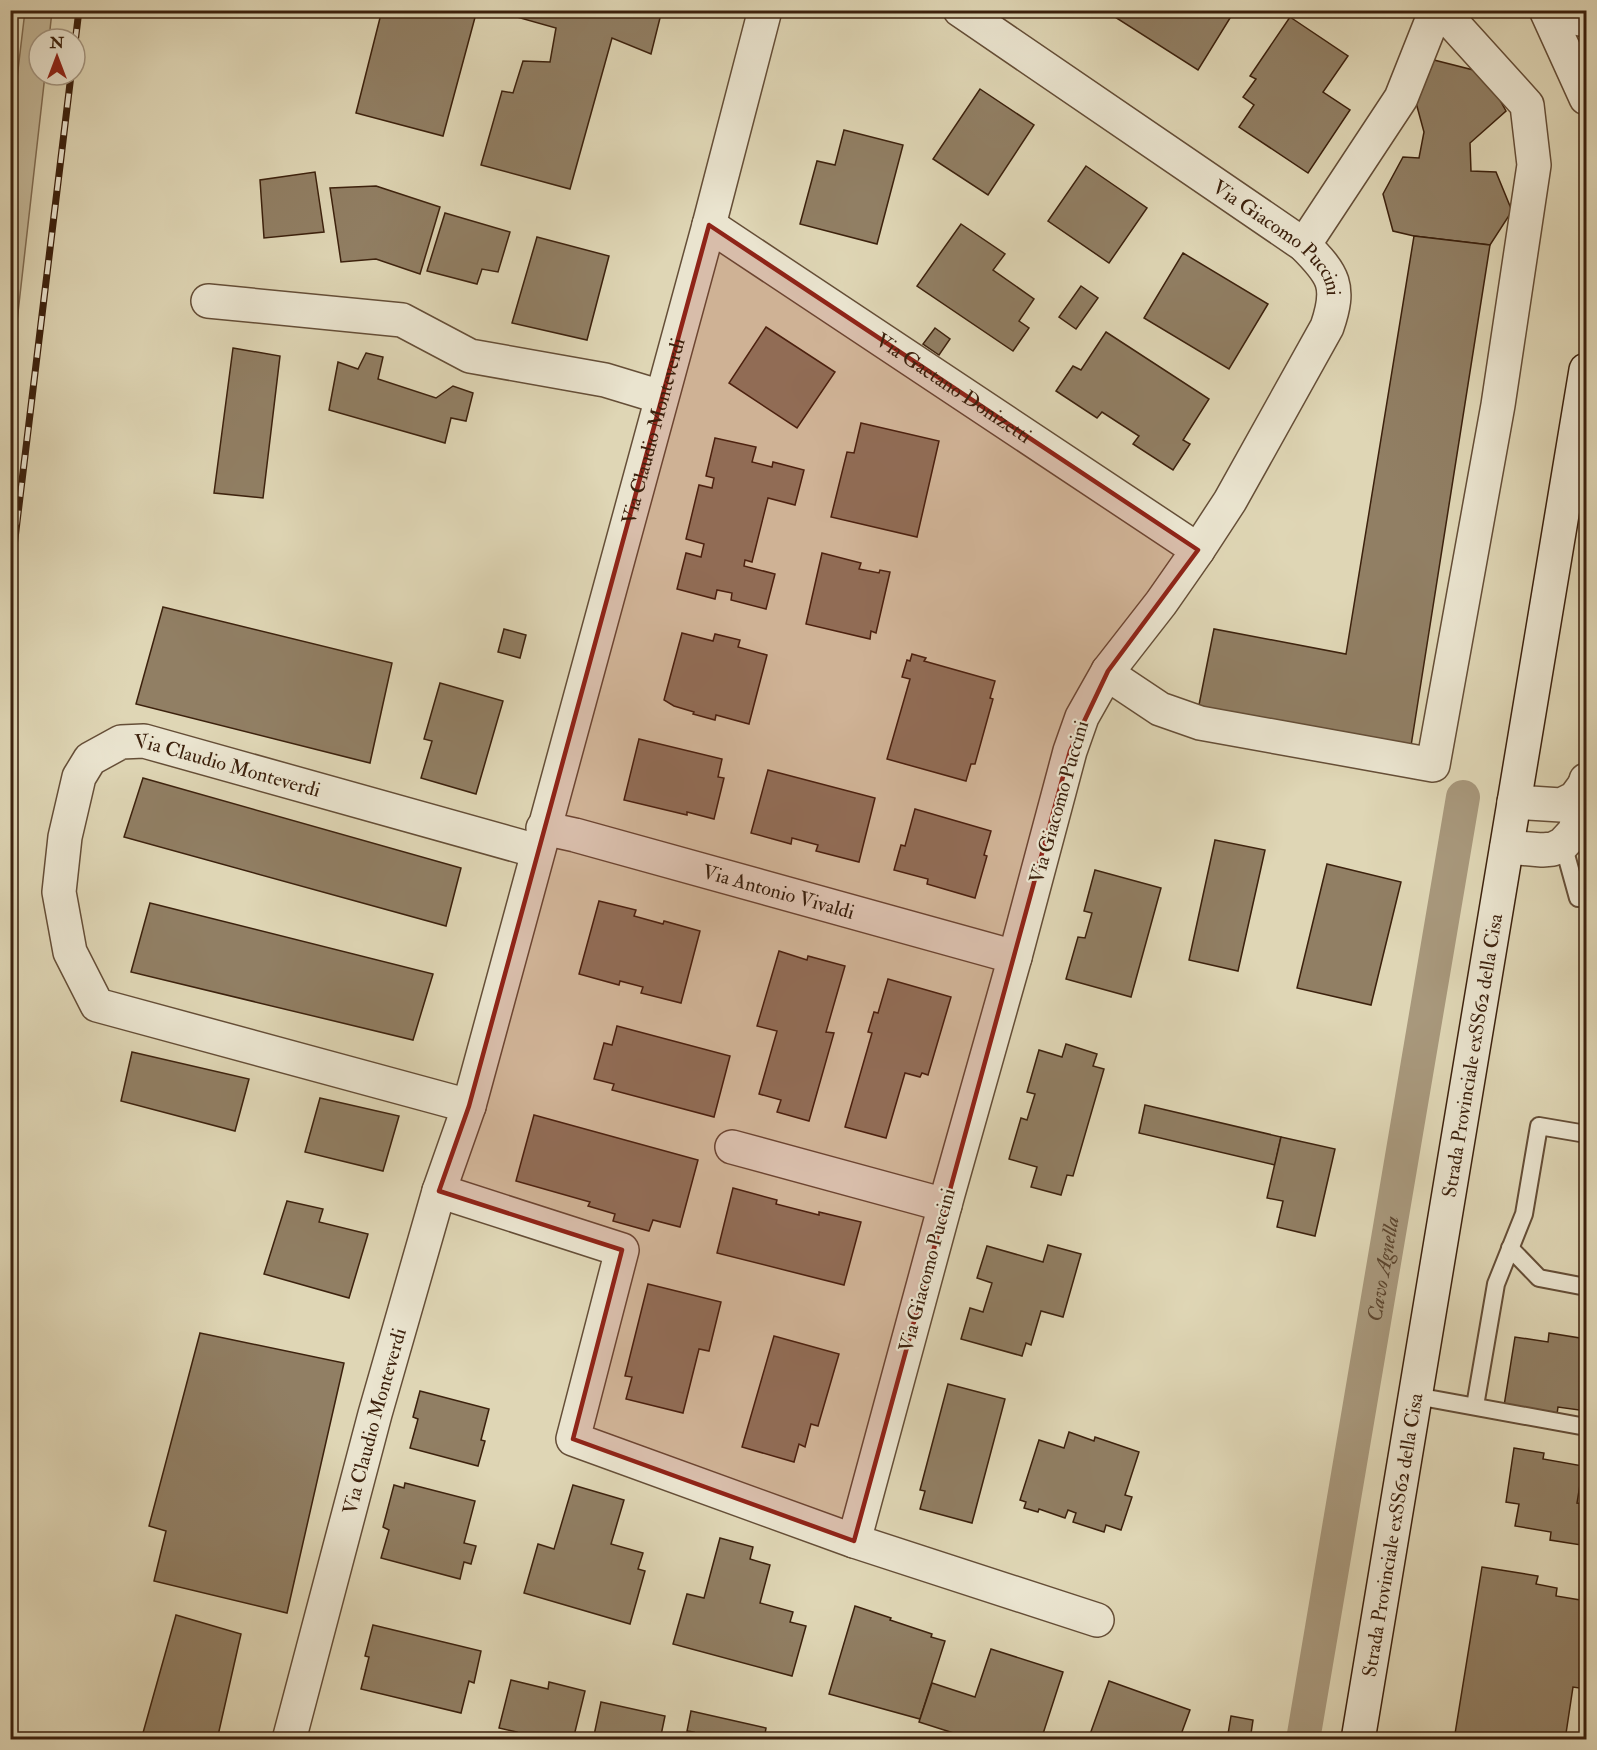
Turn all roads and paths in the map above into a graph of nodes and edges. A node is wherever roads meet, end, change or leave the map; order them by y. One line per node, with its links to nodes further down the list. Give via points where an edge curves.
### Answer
1 (765, 10): 8 (street, Via Claudio Monteverdi)
2 (960, 10): 9 (street, Via Giacomo Puccini)
3 (1436, 10): 9 (street, via 1401,99)
4 (1441, 10): 14 (street, via 1527,105 1534,165 1498,405 1433,765 1200,723 1160,709)
5 (1547, 12): 6 (street); 7 (street)
6 (1587, 20)
7 (1587, 98)
8 (709, 225): 12 (street, Via Claudio Monteverdi); 13 (street, Via Gaetano Donizetti)
9 (1304, 245): 13 (street, Via Giacomo Puccini, via 1330,274 1335,289 1333,310 1230,501)
10 (208, 301): 12 (street, via 402,320 470,356 605,380)
11 (1587, 370): 16 (street, Strada Provinciale exSS62 della Cisa)
12 (661, 397): 17 (street, Via Claudio Monteverdi)
13 (1198, 550): 14 (street, Via Giacomo Puccini)
14 (1108, 671): 21 (street, Via Giacomo Puccini, via 1082,717 1070,751)
15 (1586, 781): 16 (street, via 1575,798 1561,805); 18 (street, via 1575,831)
16 (1514, 802): 19 (street, Strada Provinciale exSS62 della Cisa)
17 (540, 840): 21 (street, Via Antonio Vivaldi, via 574,835); 22 (street, Via Claudio Monteverdi); 22 (street, Via Claudio Monteverdi, via 144,741 121,742 90,759 79,777 64,837 60,892 70,952 97,1005)
18 (1563, 844): 19 (street, via 1542,850); 20 (lane)
19 (1507, 847): 29 (street, Strada Provinciale exSS62 della Cisa)
20 (1578, 898)
21 (1015, 957): 26 (street, Via Giacomo Puccini)
22 (469, 1106): 25 (street, Via Claudio Monteverdi)
23 (1587, 1134): 27 (lane, via 1539,1126 1524,1214)
24 (732, 1147): 26 (street)
25 (439, 1191): 32 (street, via 622,1250 573,1439); 34 (street, Via Claudio Monteverdi)
26 (945, 1205): 32 (street, Via Giacomo Puccini)
27 (1510, 1248): 28 (lane, via 1539,1278); 30 (lane, via 1496,1284)
28 (1587, 1287)
29 (1416, 1396): 30 (lane); 35 (street, Strada Provinciale exSS62 della Cisa)
30 (1474, 1406): 31 (lane)
31 (1587, 1427)
32 (854, 1541): 33 (street)
33 (1097, 1620)
34 (289, 1740)
35 (1358, 1740)

